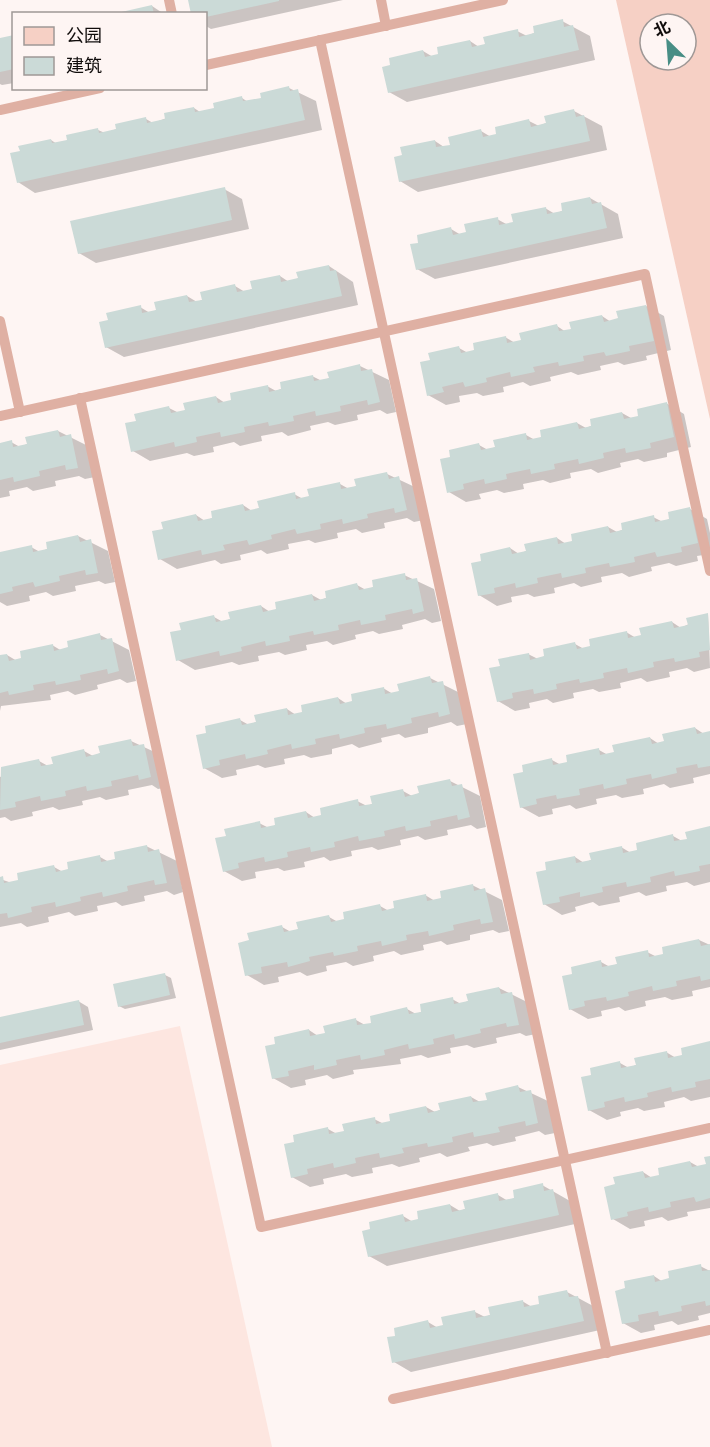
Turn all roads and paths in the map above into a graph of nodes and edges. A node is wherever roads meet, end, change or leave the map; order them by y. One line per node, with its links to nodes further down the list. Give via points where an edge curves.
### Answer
1 (381, 0): 3 (lane)
2 (503, 0): 3 (lane)
3 (386, 26): 4 (lane)
4 (320, 40): 5 (lane); 9 (lane)
5 (207, 65)
6 (91, 90): 7 (lane)
7 (0, 110)
8 (0, 321): 11 (lane)
9 (384, 332): 10 (lane); 13 (lane, via 645,274); 15 (lane)
10 (80, 398): 11 (lane); 15 (lane, via 261,1227)
11 (20, 411): 12 (lane)
12 (0, 416)
13 (710, 571)
14 (710, 1128): 15 (lane)
15 (565, 1160): 17 (lane)
16 (710, 1330): 17 (lane)
17 (607, 1353): 18 (lane)
18 (393, 1400)

